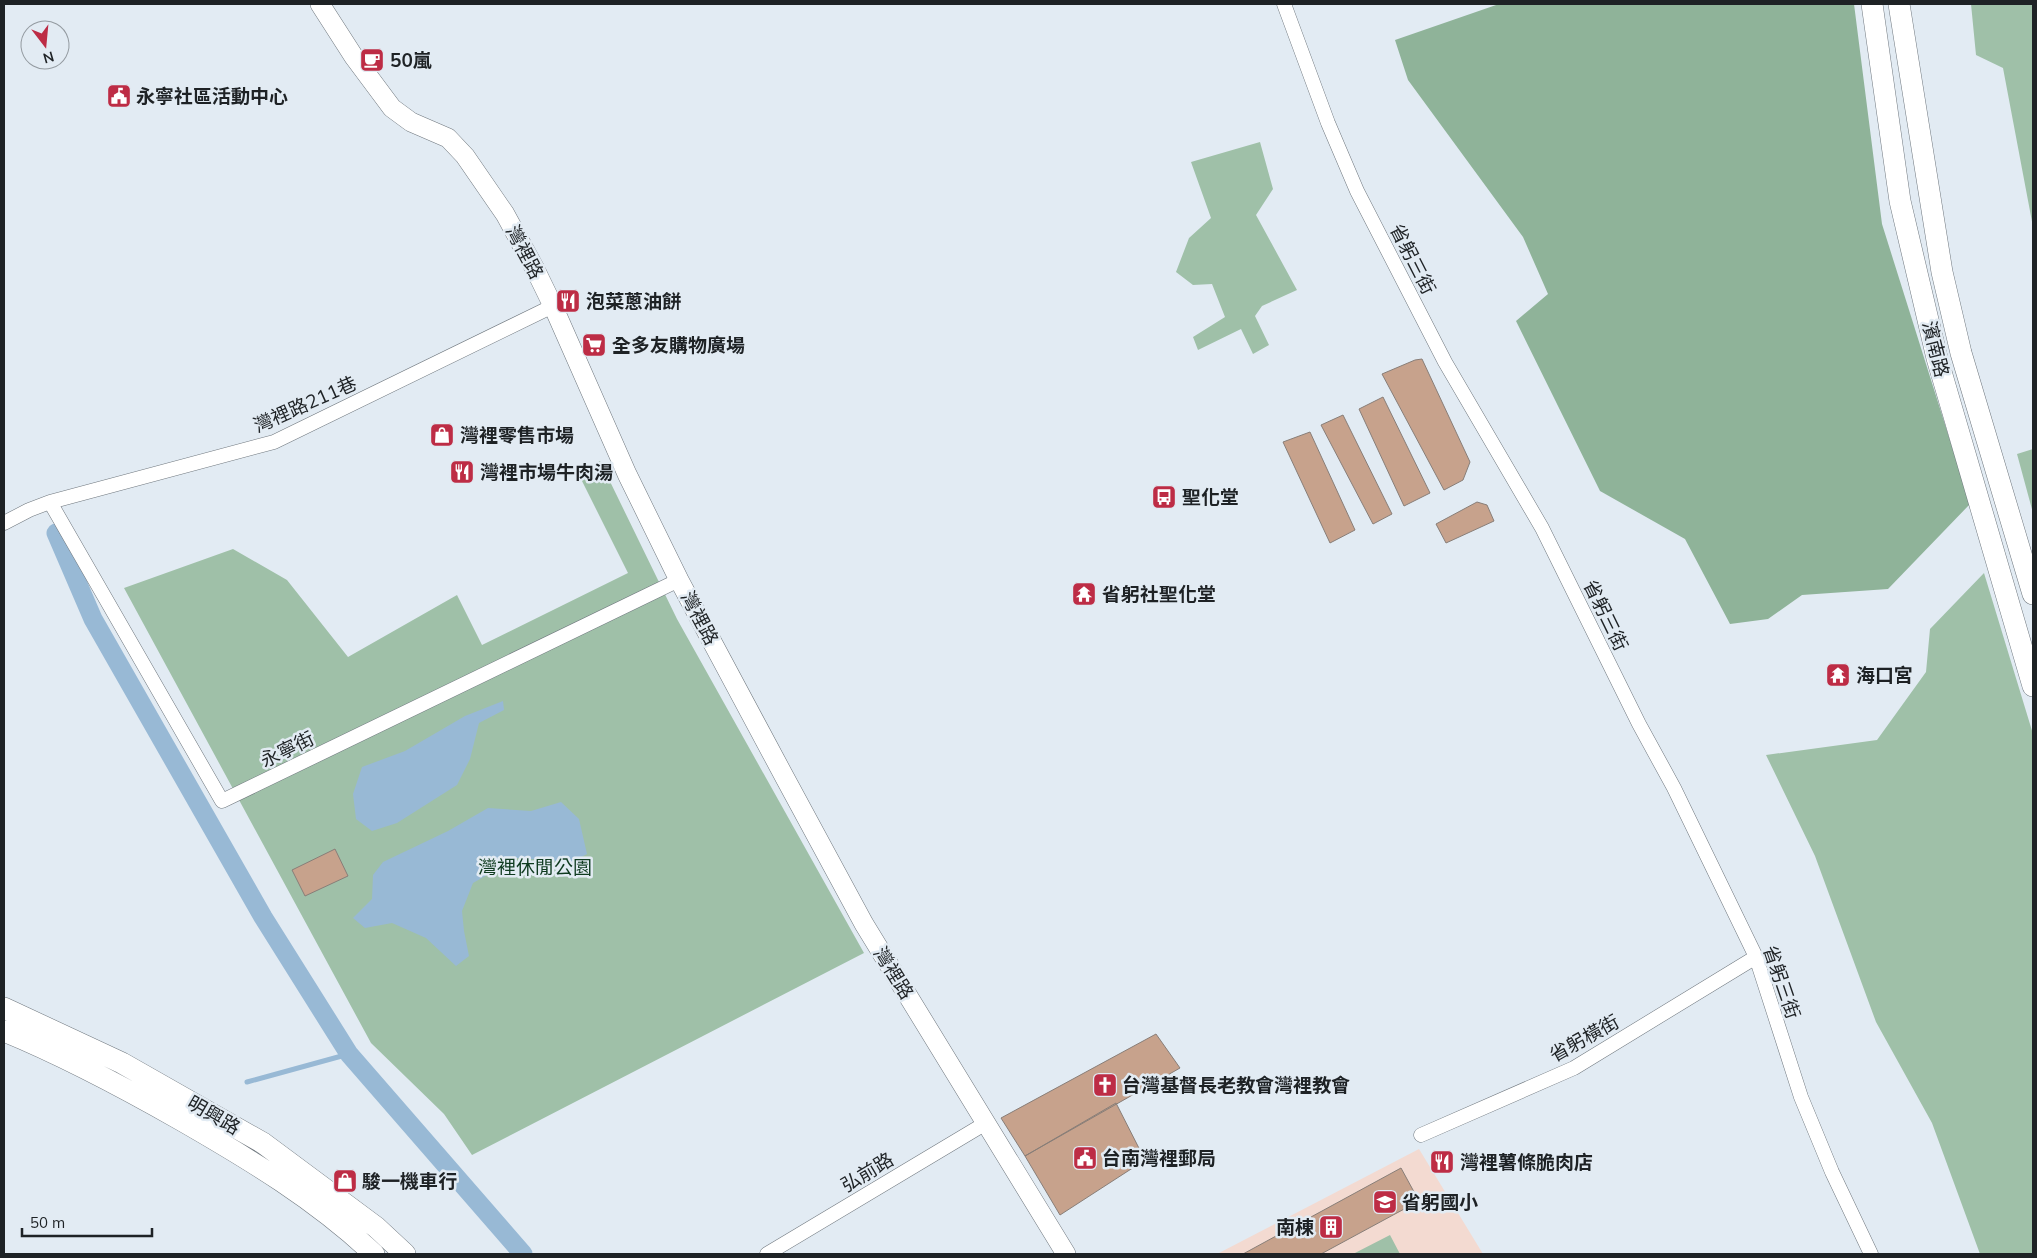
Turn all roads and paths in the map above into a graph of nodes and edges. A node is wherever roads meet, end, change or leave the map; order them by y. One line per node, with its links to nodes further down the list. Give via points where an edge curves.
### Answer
1 (320, 4): 5 (street, 灣裡路, via 392,108 411,122 448,138 465,156 505,214)
2 (1284, 4): 11 (street, 省躬三街, via 1357,191 1445,362 1542,528)
3 (1872, 4): 10 (main road, 濱南路, via 1902,210 1937,358)
4 (1899, 4): 9 (main road, 濱南路, via 1944,281 1961,353)
5 (552, 306): 6 (street, 灣裡路211巷, via 274,442); 8 (street, 灣裡路, via 627,474)
6 (50, 502): 7 (street, 灣裡路211巷); 8 (street, 永寧街, via 222,801)
7 (4, 523)
8 (680, 580): 14 (street, 灣裡路, via 864,924)
9 (2033, 594)
10 (2033, 686)
11 (1756, 957): 15 (street, 省躬橫街, via 1574,1068); 20 (street, 省躬三街, via 1801,1097)
12 (4, 1008): 17 (main road, 明興路, via 122,1063 263,1144 376,1227)
13 (4, 1031): 16 (main road, 明興路, via 113,1082 250,1159 311,1202)
14 (986, 1123): 18 (street, 弘前路); 19 (street, 灣裡路)
15 (1421, 1135)
16 (374, 1254)
17 (405, 1254)
18 (767, 1254)
19 (1066, 1254)
20 (1870, 1254)

